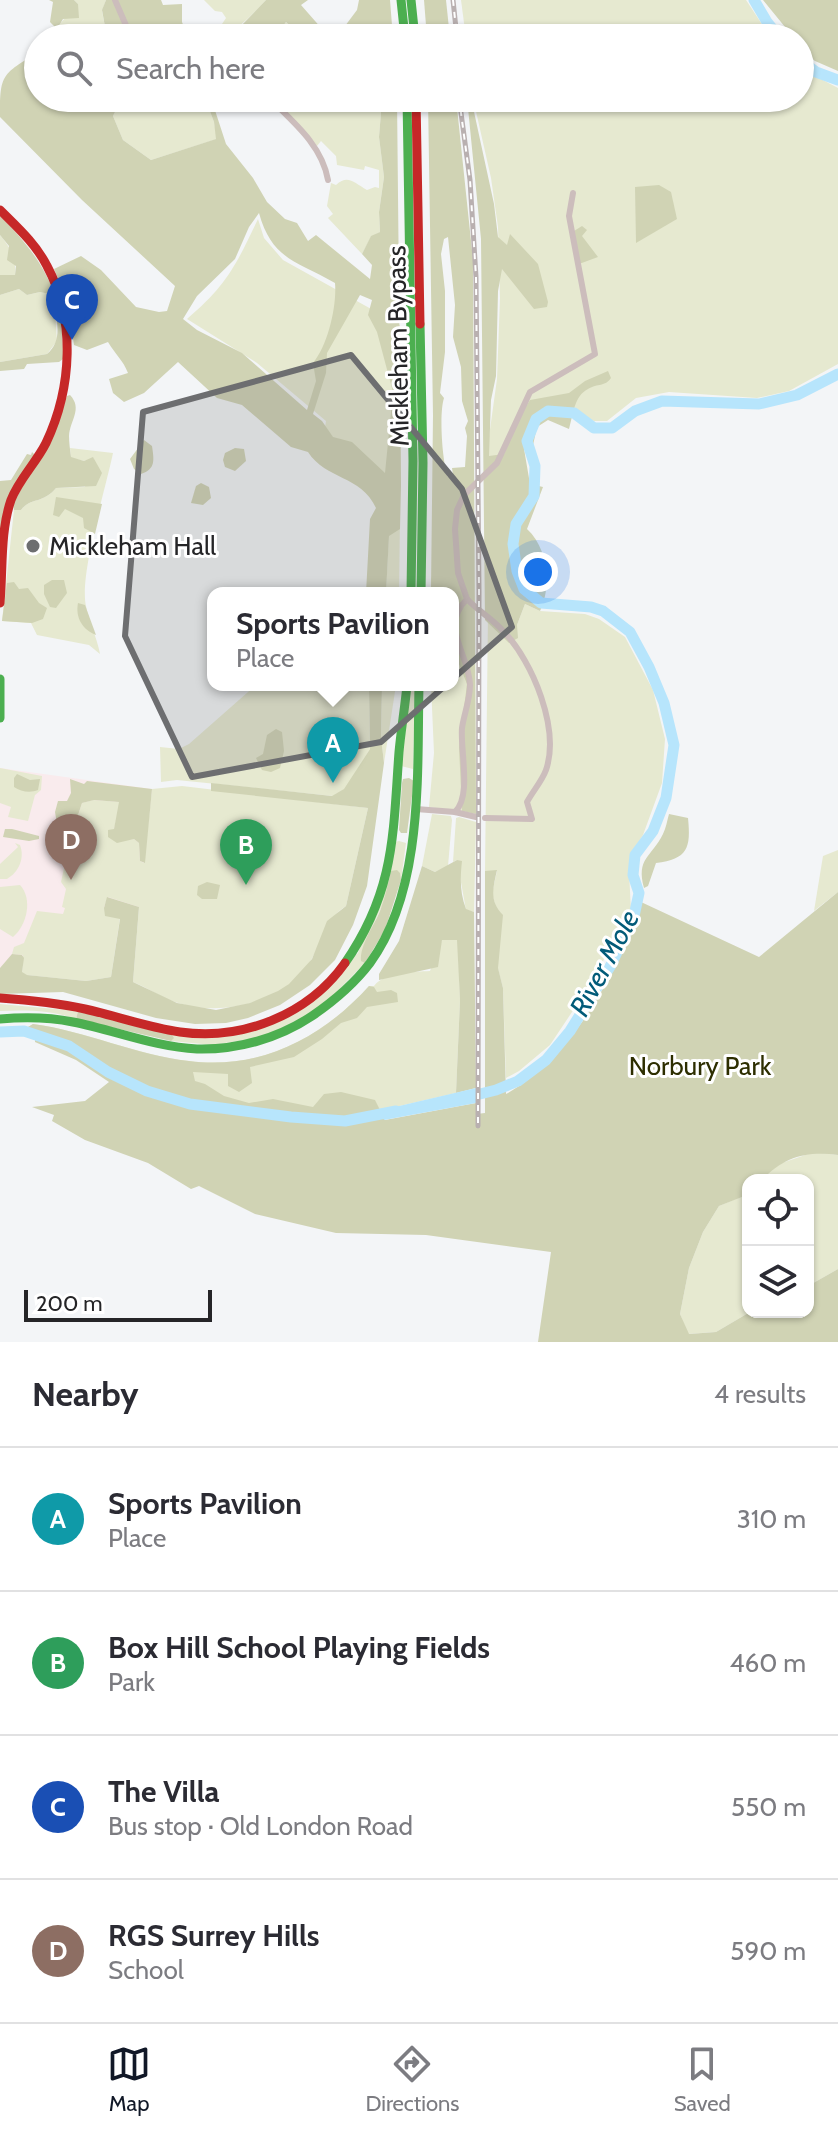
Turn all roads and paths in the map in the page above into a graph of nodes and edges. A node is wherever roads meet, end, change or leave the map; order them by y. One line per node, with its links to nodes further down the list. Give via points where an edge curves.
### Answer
1 (115, 0): 4 (street)
2 (401, 0): 5 (main road)
3 (411, 0): 6 (main road)
4 (125, 24)
5 (404, 24)
6 (414, 24)
7 (283, 112): 10 (street, via 311,141)
8 (407, 112): 13 (main road, Mickleham Bypass)
9 (416, 112): 14 (main road, Mickleham Bypass)
10 (328, 180)
11 (573, 193): 15 (street, via 569,216 595,354 530,392 497,463 464,495 455,529 458,573)
12 (0, 210): 16 (main road, via 33,244 56,284 64,313 66,384 44,445 10,503)
13 (411, 587)
14 (421, 587)
15 (467, 599): 17 (street); 28 (street, via 513,643 549,724 551,749 545,772 527,802 532,819)
16 (0, 603)
17 (459, 606)
18 (459, 640): 26 (street, via 470,685 462,726 463,793)
19 (0, 679): 22 (main road)
20 (406, 691): 23 (main road)
21 (419, 691): 24 (main road)
22 (0, 718)
23 (397, 773): 24 (street); 29 (main road)
24 (419, 775): 25 (main road)
25 (416, 809): 26 (street); 30 (main road)
26 (455, 812): 27 (street)
27 (476, 817)
28 (485, 818)
29 (395, 834): 30 (street); 31 (main road, via 373,915 345,968 298,1008 267,1023 208,1034 174,1031 51,1002)
30 (414, 836): 32 (main road, via 395,910 372,960 332,1004 281,1034 250,1044 201,1049 76,1021)
31 (0, 998)
32 (0, 1019)

